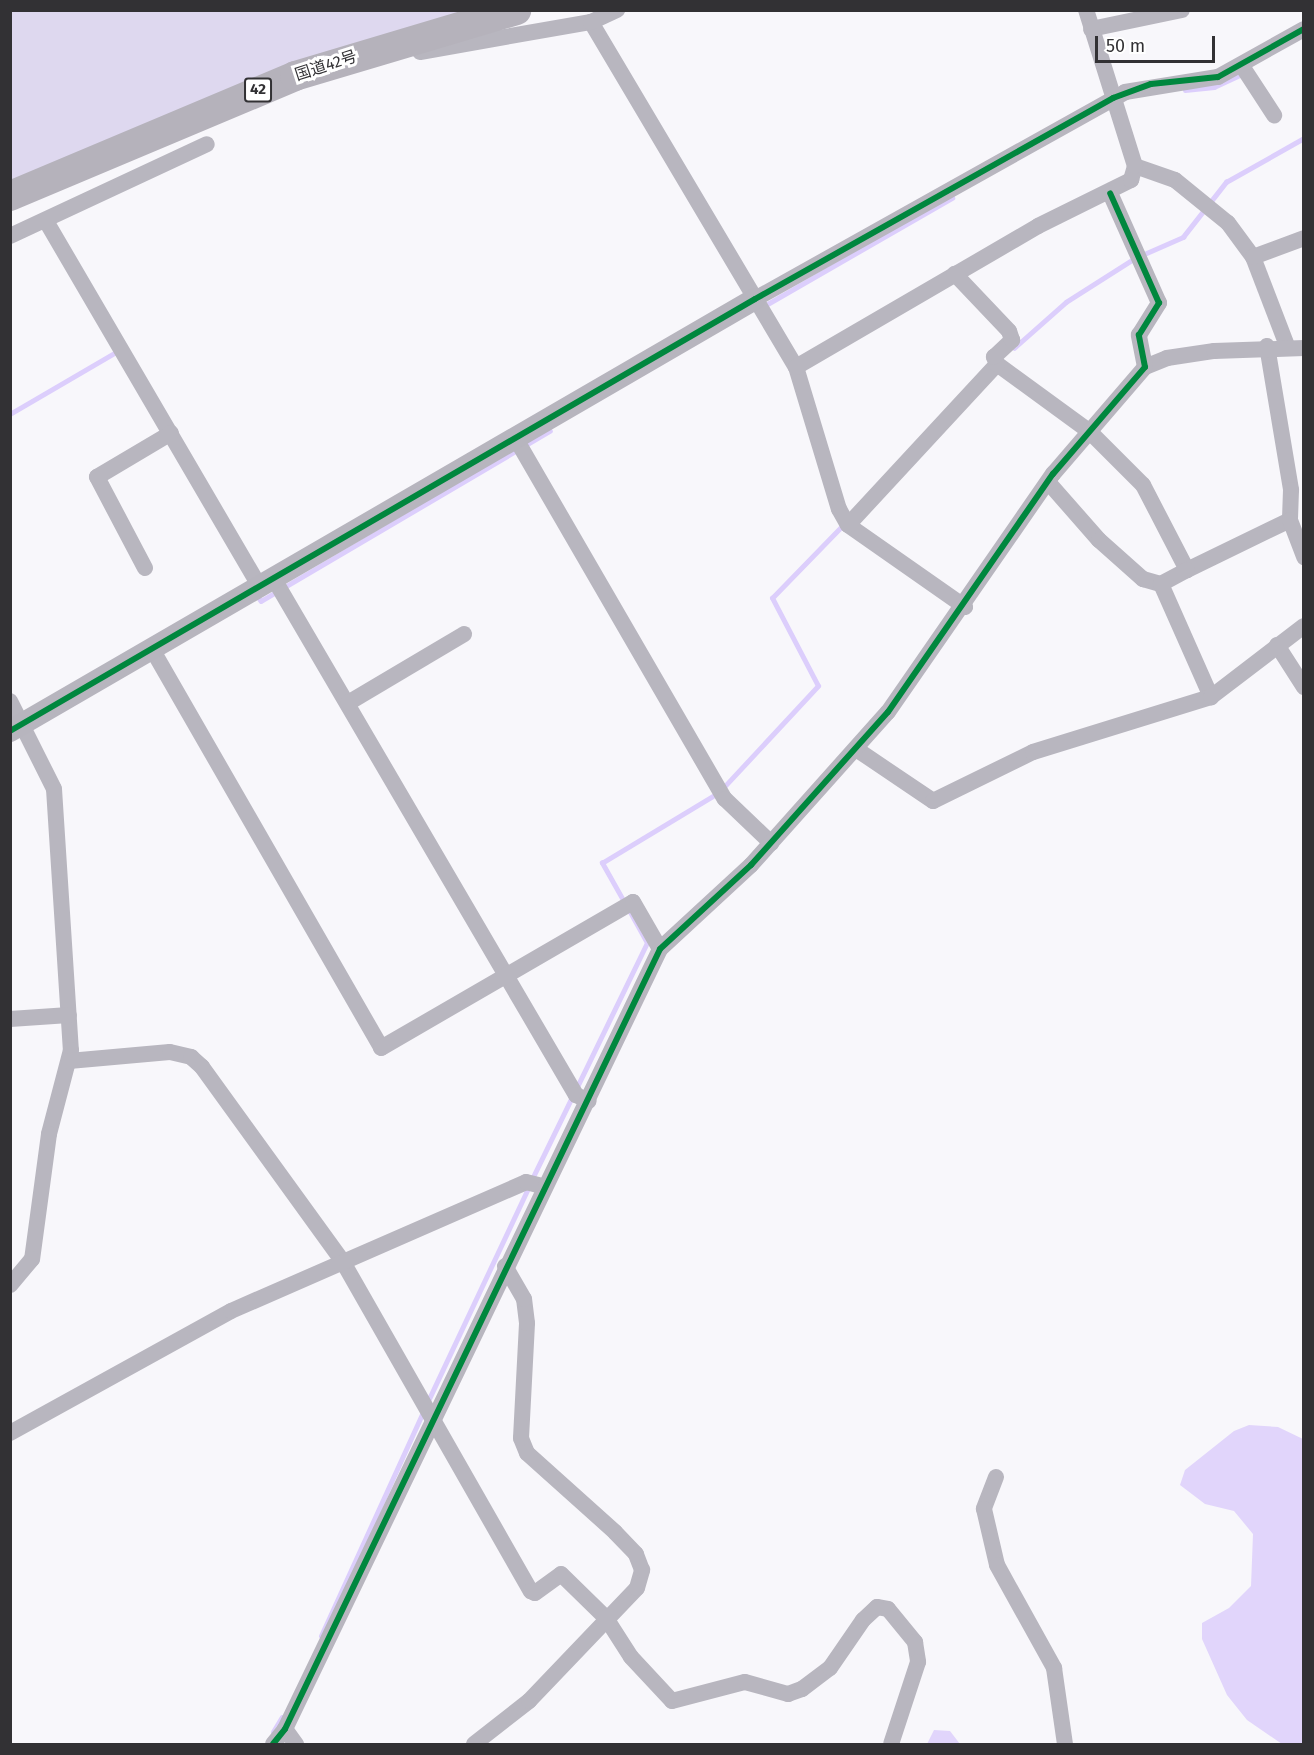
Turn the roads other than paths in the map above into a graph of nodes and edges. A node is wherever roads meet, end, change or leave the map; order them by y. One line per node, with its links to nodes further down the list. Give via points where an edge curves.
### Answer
1 (516, 10): 8 (highway, 国道42号 / 42)
2 (617, 10): 5 (street)
3 (1086, 10): 6 (street)
4 (1182, 10): 6 (street)
5 (591, 22): 8 (street, via 420,52); 21 (street)
6 (1091, 29): 10 (street)
7 (1304, 29): 9 (street)
8 (411, 39): 15 (highway, 国道42号 / 42, via 252,92)
9 (1242, 66): 10 (street, via 1201,82 1151,84); 11 (street)
10 (1113, 98): 13 (street); 21 (street)
11 (1274, 115)
12 (207, 144): 16 (street)
13 (1135, 166): 14 (street, via 1131,180); 19 (street, via 1186,187 1228,223)
14 (1110, 193): 20 (street, via 1053,218); 26 (street, via 1159,303 1139,335)
15 (10, 196)
16 (46, 221): 17 (street); 28 (street)
17 (10, 236)
18 (1304, 238): 19 (street)
19 (1252, 257): 23 (street)
20 (955, 274): 24 (street, via 1012,335 994,357); 25 (street)
21 (755, 299): 25 (street); 29 (street)
22 (1267, 346): 23 (street); 26 (street, via 1167,358); 31 (street, via 1291,490)
23 (1296, 348)
24 (997, 364): 27 (street); 32 (street)
25 (796, 366): 32 (street, via 839,509)
26 (1145, 367): 27 (street)
27 (1089, 431): 30 (street); 35 (street, via 1143,484)
28 (171, 433): 34 (street, via 97,477); 36 (street)
29 (516, 439): 36 (street); 49 (street, via 725,799)
30 (1048, 482): 37 (street, via 1134,571); 38 (street)
31 (1290, 520): 33 (street); 35 (street)
32 (848, 525): 38 (street)
33 (1304, 557)
34 (145, 568)
35 (1186, 570): 37 (street)
36 (267, 583): 42 (street); 46 (street)
37 (1161, 584): 44 (street)
38 (965, 607): 48 (street, via 916,677)
39 (1304, 626): 41 (street)
40 (464, 634): 46 (street)
41 (1277, 645): 43 (street); 44 (street)
42 (152, 650): 47 (street); 51 (street, via 381,1048)
43 (1304, 687)
44 (1211, 698): 48 (street, via 1033,752 933,801)
45 (10, 701): 47 (street)
46 (348, 703): 51 (street)
47 (17, 727): 52 (street, via 54,789)
48 (856, 749): 49 (street)
49 (771, 843): 50 (street)
50 (660, 950): 51 (street, via 633,902); 55 (street)
51 (505, 974): 55 (street, via 576,1095)
52 (69, 1016): 53 (street); 54 (street)
53 (10, 1020)
54 (69, 1061): 57 (street, via 100,1062 170,1052 195,1059); 59 (street, via 49,1134 32,1259)
55 (589, 1101): 56 (street)
56 (542, 1186): 57 (street, via 526,1182); 58 (street)
57 (343, 1262): 60 (street); 61 (street, via 231,1311)
58 (505, 1266): 60 (street); 63 (street, via 524,1299 527,1323 521,1438 527,1453 615,1532 636,1554 642,1570 637,1588)
59 (10, 1285)
60 (434, 1415): 63 (street, via 531,1591 536,1593 561,1574); 64 (street)
61 (10, 1433)
62 (996, 1477): 69 (street, via 984,1509 997,1565 1054,1668)
63 (606, 1618): 67 (street, via 529,1701); 68 (street, via 662,1694 681,1701 745,1682 788,1694 802,1689 830,1668 862,1620 877,1607 888,1609 915,1642 918,1662)
64 (285, 1729): 65 (street); 66 (street)
65 (273, 1744)
66 (296, 1744)
67 (474, 1744)
68 (891, 1744)
69 (1065, 1744)

